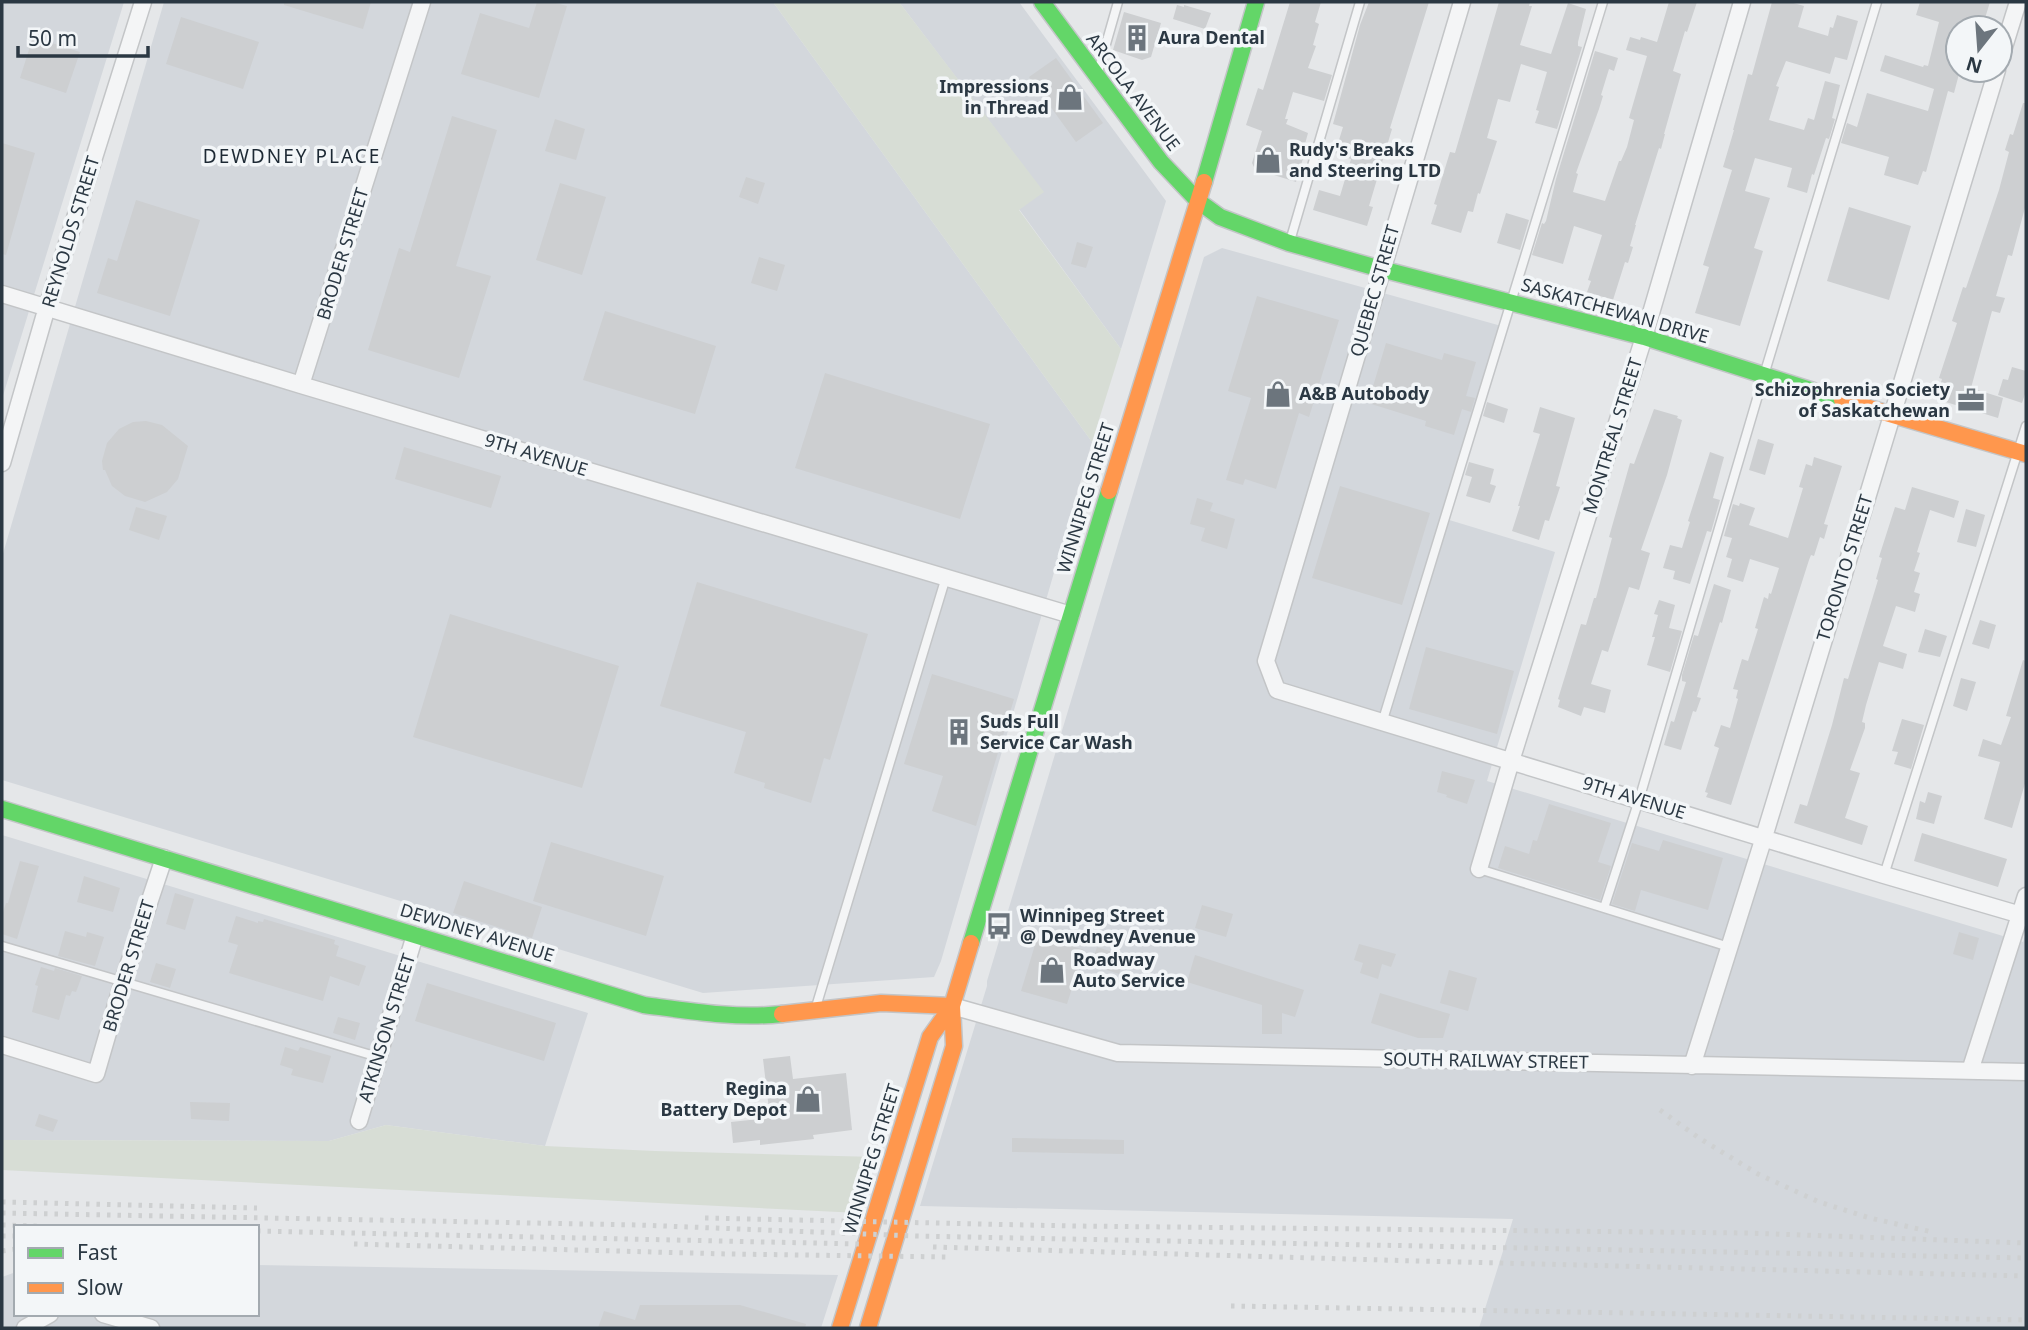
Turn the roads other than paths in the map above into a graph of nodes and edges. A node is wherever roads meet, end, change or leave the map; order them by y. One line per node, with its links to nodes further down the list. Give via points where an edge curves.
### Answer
1 (143, 2): 18 (street, REYNOLDS STREET)
2 (422, 2): 21 (street, BRODER STREET)
3 (1042, 2): 11 (main road, ARCOLA AVENUE)
4 (1118, 2): 11 (lane)
5 (1256, 2): 13 (main road, WINNIPEG STREET)
6 (1360, 2): 14 (lane)
7 (1462, 2): 15 (street, QUEBEC STREET)
8 (1602, 2): 17 (lane)
9 (1742, 2): 19 (street, MONTREAL STREET)
10 (1877, 2): 20 (lane)
11 (1097, 75): 13 (main road, ARCOLA AVENUE, via 1161,162)
12 (1993, 84): 22 (street, TORONTO STREET)
13 (1198, 201): 14 (main road, SASKATCHEWAN DRIVE, via 1220,217); 27 (main road, WINNIPEG STREET)
14 (1289, 243): 15 (main road, SASKATCHEWAN DRIVE)
15 (1381, 269): 17 (main road, SASKATCHEWAN DRIVE); 28 (street, QUEBEC STREET)
16 (2, 294): 18 (street, 9TH AVENUE)
17 (1511, 301): 19 (main road, SASKATCHEWAN DRIVE); 29 (lane)
18 (47, 307): 21 (street, 9TH AVENUE); 25 (street, REYNOLDS STREET)
19 (1644, 337): 20 (main road, SASKATCHEWAN DRIVE); 30 (street, MONTREAL STREET)
20 (1763, 375): 22 (main road, SASKATCHEWAN DRIVE); 31 (lane)
21 (301, 385): 26 (street, 9TH AVENUE)
22 (1891, 415): 24 (main road, SASKATCHEWAN DRIVE); 33 (street, TORONTO STREET)
23 (2026, 426): 24 (lane)
24 (2022, 452): 36 (lane)
25 (2, 463)
26 (946, 577): 27 (street, 9TH AVENUE); 44 (lane)
27 (1071, 615): 43 (main road, WINNIPEG STREET)
28 (1266, 661): 29 (street, 9TH AVENUE, via 1278,690)
29 (1382, 723): 30 (street, 9TH AVENUE)
30 (1511, 761): 31 (street, 9TH AVENUE); 35 (street, MONTREAL STREET)
31 (1639, 800): 33 (street, 9TH AVENUE); 38 (lane)
32 (2, 809): 34 (main road, DEWDNEY AVENUE)
33 (1764, 837): 36 (street, 9TH AVENUE); 41 (street, TORONTO STREET)
34 (163, 858): 39 (main road, DEWDNEY AVENUE); 42 (street, BRODER STREET)
35 (1479, 869): 38 (lane)
36 (1884, 875): 37 (street, 9TH AVENUE)
37 (2024, 905): 48 (street)
38 (1604, 908): 41 (lane)
39 (415, 935): 44 (main road, DEWDNEY AVENUE, via 644,1005 763,1016); 46 (street, ATKINSON STREET)
40 (2, 946): 42 (lane)
41 (1728, 947): 47 (street, TORONTO STREET)
42 (123, 981): 45 (street, BRODER STREET, via 96,1074); 46 (lane)
43 (952, 1006): 44 (main road, DEWDNEY AVENUE, via 881,1003); 47 (street, SOUTH RAILWAY STREET, via 1118,1053); 55 (main road, WINNIPEG STREET, via 930,1037); 56 (main road, WINNIPEG STREET, via 954,1045)
44 (816, 1009)
45 (2, 1045)
46 (378, 1057): 50 (street, ATKINSON STREET)
47 (1692, 1066): 48 (street, SOUTH RAILWAY STREET)
48 (1969, 1071): 49 (street, SOUTH RAILWAY STREET)
49 (2026, 1072)
50 (359, 1121)
51 (46, 1316): 53 (street)
52 (110, 1316): 54 (street)
53 (25, 1328)
54 (151, 1328)
55 (840, 1328)
56 (868, 1328)

